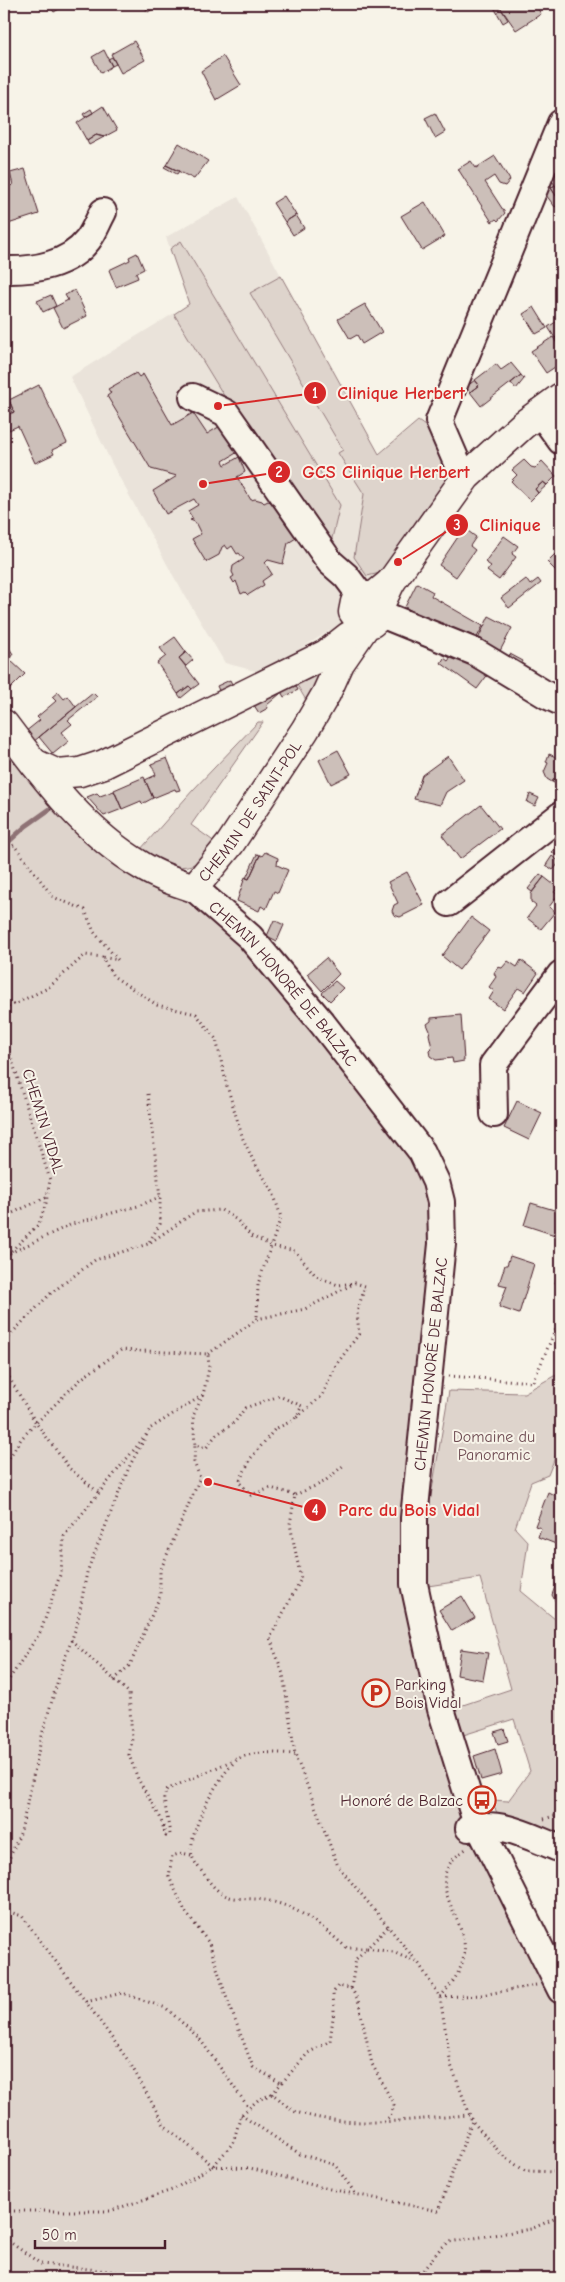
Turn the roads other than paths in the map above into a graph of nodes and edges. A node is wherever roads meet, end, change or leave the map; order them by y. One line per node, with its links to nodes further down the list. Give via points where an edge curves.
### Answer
1 (561, 123): 7 (street, via 439,421 460,472)
2 (103, 212): 3 (street, via 88,240 66,259 28,270)
3 (4, 270)
4 (193, 397): 8 (street, via 226,413 330,562 346,576)
5 (551, 404): 6 (street); 7 (main road)
6 (561, 441)
7 (466, 478): 8 (main road)
8 (370, 611): 9 (street, via 475,652); 11 (main road, via 326,654 104,764 80,772 58,774); 13 (main road, CHEMIN DE SAINT-POL, via 305,730 230,844)
9 (561, 702)
10 (4, 724): 11 (main road)
11 (40, 769): 13 (main road, via 74,811 104,839 141,866)
12 (561, 815): 14 (street)
13 (182, 884): 17 (street, CHEMIN HONORÉ DE BALZAC, via 250,937 422,1152 436,1182 441,1202 442,1244 414,1518 414,1584 441,1708)
14 (449, 903)
15 (561, 974): 16 (street, via 493,1064)
16 (494, 1114)
17 (480, 1833): 18 (street); 19 (street, CHEMIN HONORÉ DE BALZAC)
18 (561, 1849)
19 (551, 1987)

